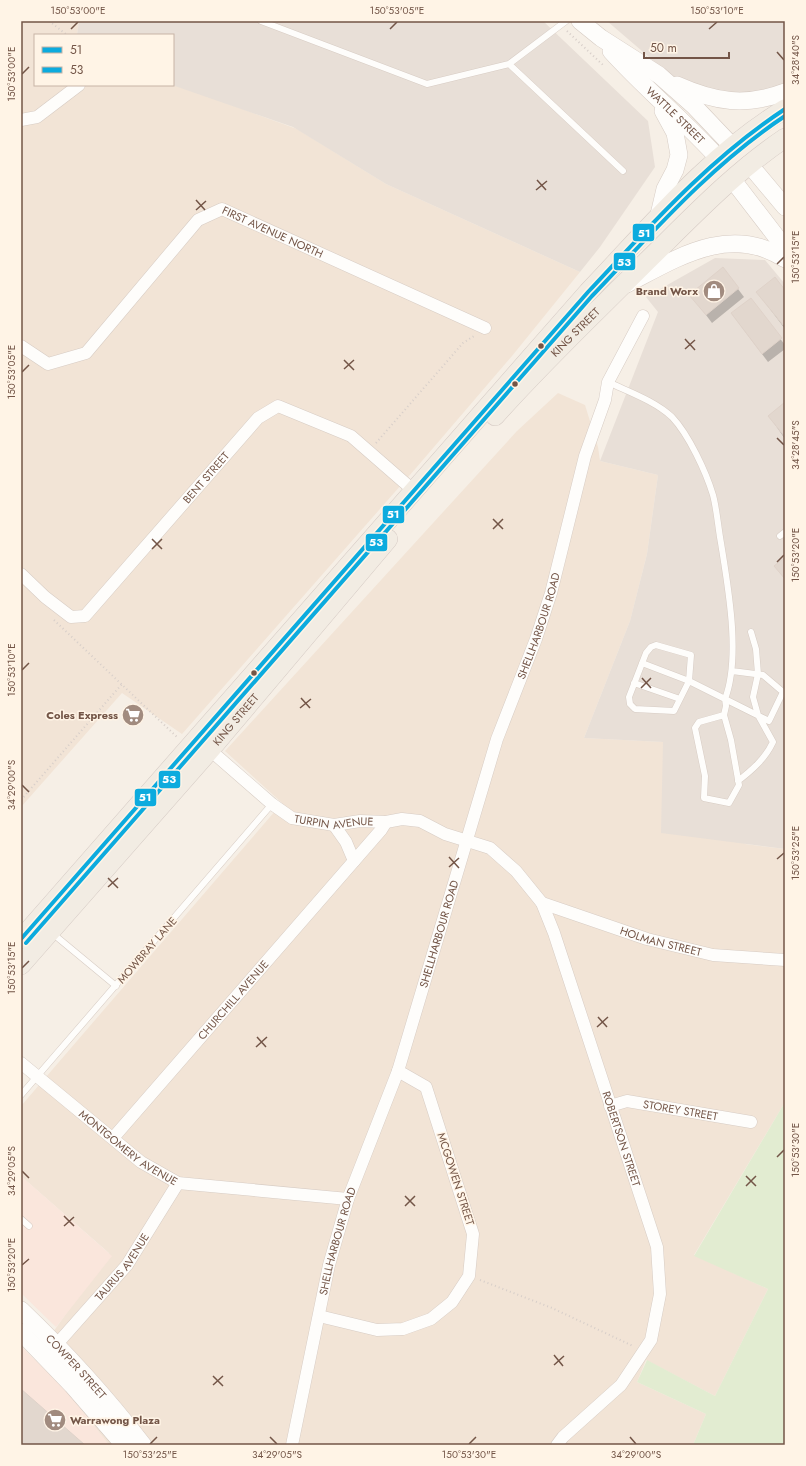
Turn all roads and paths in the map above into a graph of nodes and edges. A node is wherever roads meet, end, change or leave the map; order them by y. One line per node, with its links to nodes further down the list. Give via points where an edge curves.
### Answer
1 (49, 21): 5 (path)
2 (261, 21): 7 (lane, via 427,84)
3 (580, 21): 6 (main road, WATTLE STREET)
4 (563, 23): 7 (lane); 8 (path)
5 (66, 34)
6 (601, 38): 9 (main road, WATTLE STREET); 12 (main road, WATTLE STREET)
7 (509, 64): 19 (lane)
8 (604, 66)
9 (659, 75): 11 (main road, via 689,90 728,101 757,100); 16 (main road, WATTLE STREET, via 694,106)
10 (78, 86): 14 (street, via 38,116)
11 (785, 92)
12 (654, 97): 17 (main road, WATTLE STREET); 22 (main road, via 672,127 679,148 678,163 665,189)
13 (785, 109): 16 (main road, KING STREET)
14 (21, 120)
15 (785, 138): 18 (main road, KING STREET)
16 (732, 146): 17 (main road, KING STREET); 18 (main road, WATTLE STREET)
17 (719, 159): 20 (main road, WATTLE STREET); 22 (main road, KING STREET)
18 (749, 164): 20 (main road, KING STREET); 21 (main road)
19 (623, 171)
20 (732, 179): 23 (main road, WATTLE STREET); 25 (main road, KING STREET)
21 (785, 207)
22 (658, 219): 31 (main road, KING STREET, via 588,292)
23 (785, 248)
24 (785, 259): 25 (main road, via 770,250 750,244 720,245 685,254)
25 (619, 288): 46 (main road, KING STREET, via 504,406 420,500)
26 (643, 316): 29 (street, SHELLHARBOUR ROAD)
27 (485, 328): 28 (street, FIRST AVENUE NORTH, via 222,209 198,220 86,353 48,364); 30 (path, via 463,343)
28 (21, 346)
29 (608, 382): 36 (lane, via 646,400 672,418 685,436 705,474 713,496 730,603); 53 (street, SHELLHARBOUR ROAD, via 605,400 586,451 551,593 536,640 497,739)
30 (369, 451): 31 (street, BENT STREET); 32 (street, BENT STREET, via 351,436 278,406 258,418 85,616 71,617)
31 (413, 490): 47 (main road, KING STREET)
32 (21, 574)
33 (49, 615): 40 (path)
34 (751, 632): 37 (lane, via 756,649)
35 (642, 663): 38 (lane); 38 (lane, via 650,647 656,646 691,655); 39 (lane)
36 (732, 671): 37 (lane); 42 (lane)
37 (758, 674): 44 (lane, via 753,698); 44 (lane, via 763,675 783,692 769,721)
38 (689, 681): 41 (lane); 42 (lane)
39 (634, 683): 41 (lane); 41 (lane, via 629,696 630,704 635,709 674,711)
40 (122, 684): 45 (path); 49 (path)
41 (680, 699)
42 (725, 699): 43 (lane); 44 (lane)
43 (724, 715): 48 (lane); 48 (lane, via 699,722 694,728 705,776 704,798 729,803 739,785)
44 (758, 715): 48 (lane, via 773,742 760,761)
45 (182, 741)
46 (210, 750): 47 (street, via 195,753); 50 (street, TURPIN AVENUE); 56 (main road, KING STREET)
47 (176, 763): 57 (main road, KING STREET)
48 (738, 781)
49 (21, 800)
50 (272, 804): 52 (street, TURPIN AVENUE, via 292,818); 60 (lane, MOWBRAY LANE)
51 (386, 822): 52 (street, TURPIN AVENUE, via 360,821); 53 (street, TURPIN AVENUE, via 402,819 420,821 445,834); 54 (street, CHURCHILL AVENUE)
52 (334, 825): 54 (street, via 346,842)
53 (466, 840): 55 (street, ROBERTSON STREET, via 490,848 516,871); 62 (street, SHELLHARBOUR ROAD)
54 (354, 861): 67 (street, CHURCHILL AVENUE)
55 (542, 903): 58 (street, HOLMAN STREET, via 647,939 713,955); 65 (street, ROBERTSON STREET)
56 (55, 936): 59 (main road, KING STREET); 60 (lane)
57 (21, 939)
58 (785, 960)
59 (21, 965)
60 (116, 986): 63 (lane, MOWBRAY LANE)
61 (21, 1063): 63 (street, MONTGOMERY AVENUE)
62 (398, 1071): 69 (street, SHELLHARBOUR ROAD); 72 (street, MCGOWEN STREET, via 426,1087 473,1234)
63 (37, 1076): 64 (lane, MOWBRAY LANE); 67 (street, MONTGOMERY AVENUE)
64 (21, 1095)
65 (610, 1106): 66 (street, STOREY STREET, via 627,1101); 77 (street, ROBERTSON STREET, via 657,1247 660,1294 651,1340)
66 (751, 1122)
67 (113, 1138): 68 (street, MONTGOMERY AVENUE, via 141,1162)
68 (178, 1182): 69 (street, MONTGOMERY AVENUE); 76 (street, TAURUS AVENUE, via 127,1265)
69 (348, 1199): 74 (street, SHELLHARBOUR ROAD)
70 (21, 1219): 71 (lane)
71 (29, 1226)
72 (469, 1276): 74 (street, MCGOWEN STREET, via 452,1302 431,1319 403,1329 377,1330); 77 (path, via 552,1308)
73 (21, 1310): 76 (main road, COWPER STREET)
74 (319, 1316): 80 (street, SHELLHARBOUR ROAD)
75 (21, 1332): 78 (main road, COWPER STREET)
76 (56, 1344): 79 (main road, COWPER STREET)
77 (644, 1351): 81 (street, ROBERTSON STREET, via 621,1385)
78 (124, 1445)
79 (143, 1445)
80 (292, 1445)
81 (557, 1445)

